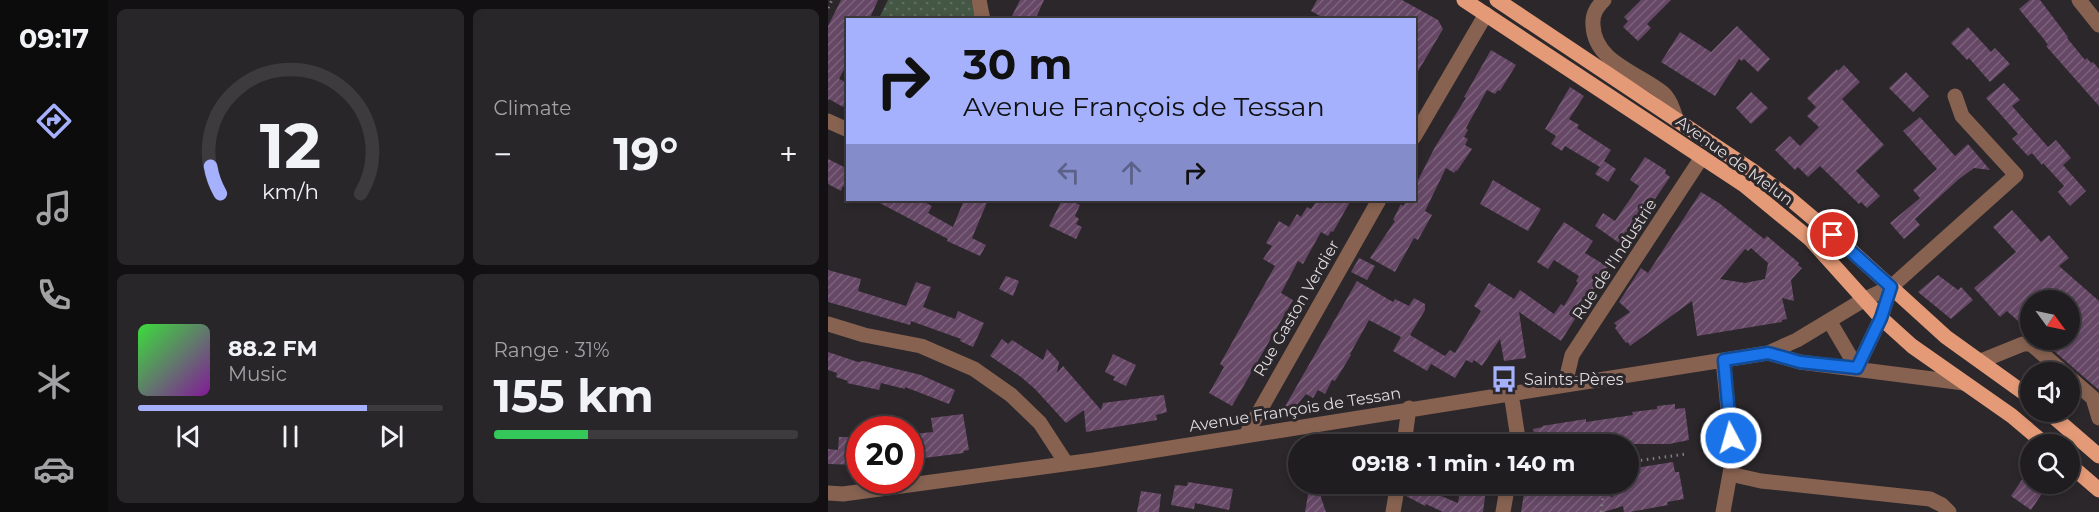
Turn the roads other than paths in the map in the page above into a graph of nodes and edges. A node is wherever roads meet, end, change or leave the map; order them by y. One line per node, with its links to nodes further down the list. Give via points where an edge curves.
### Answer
1 (979, 0): 7 (street)
2 (1464, 0): 6 (main road, Avenue de Melun)
3 (1497, 0): 10 (main road)
4 (2079, 0): 8 (street)
5 (1600, 3): 10 (street, via 1593,18 1593,35 1599,46 1611,59 1665,95)
6 (1486, 14): 13 (street); 14 (main road, Avenue de Melun)
7 (983, 18)
8 (2099, 25)
9 (1955, 96): 16 (street, via 1962,116 2016,175)
10 (1676, 118): 16 (main road, via 1789,198)
11 (828, 121): 12 (street)
12 (846, 129)
13 (1416, 134)
14 (1702, 157): 17 (main road, Avenue de Melun, via 1744,185 1810,239); 27 (street, Rue de l'Industrie, via 1572,355)
15 (1378, 201): 37 (street, Rue Gaston Verdier)
16 (1891, 287): 17 (street); 18 (street); 23 (main road, via 1946,337)
17 (1864, 299): 18 (main road, Avenue de Melun); 19 (street)
18 (1881, 318): 25 (street); 26 (main road, Avenue de Melun, via 1911,346)
19 (1830, 322): 21 (street); 25 (street)
20 (828, 324): 39 (street, via 921,346 974,369 1011,395 1040,423)
21 (1768, 353): 22 (street, Avenue François de Tessan); 25 (street, via 1800,362)
22 (1724, 360): 27 (street, Avenue François de Tessan); 40 (street, via 1733,457)
23 (1981, 362): 24 (street, via 2031,344); 29 (main road)
24 (2052, 362)
25 (1857, 368): 26 (street)
26 (1964, 383): 36 (main road, Avenue de Melun)
27 (1565, 384): 30 (street, Avenue François de Tessan)
28 (2080, 387): 32 (street, via 2093,398)
29 (2020, 390)
30 (1511, 393): 31 (street, Avenue François de Tessan); 35 (street)
31 (1409, 408): 34 (street); 37 (street, Avenue François de Tessan)
32 (2099, 418)
33 (2060, 422): 38 (main road)
34 (1405, 434)
35 (1517, 434)
36 (2033, 434)
37 (1246, 435): 39 (street, Avenue François de Tessan)
38 (2099, 456)
39 (1066, 463): 43 (street, Avenue François de Tessan)
40 (1730, 474): 48 (street); 49 (street, via 1761,481 1930,499)
41 (2080, 474): 42 (main road)
42 (2099, 490)
43 (828, 493)
44 (1396, 494): 46 (street)
45 (1506, 494): 47 (street)
46 (1393, 512)
47 (1503, 512)
48 (1723, 512)
49 (1949, 512)

